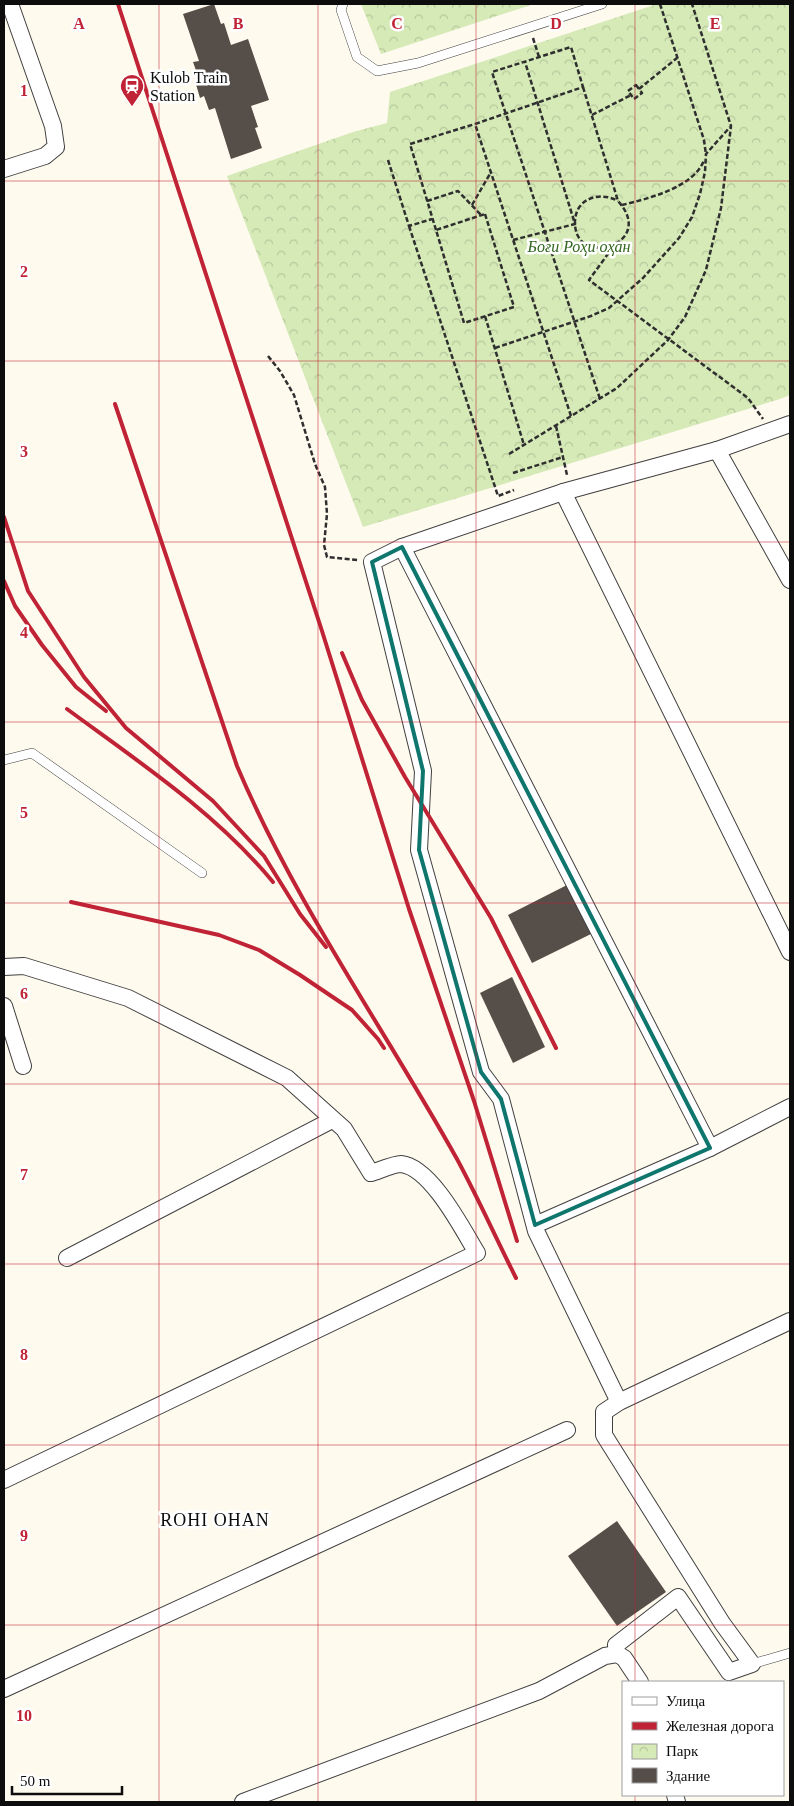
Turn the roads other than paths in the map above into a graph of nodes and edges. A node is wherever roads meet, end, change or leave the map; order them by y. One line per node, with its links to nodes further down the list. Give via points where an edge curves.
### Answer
1 (10, 4): 4 (street, via 53,126 56,146 45,156)
2 (343, 4): 3 (lane, via 341,10 357,57 376,71 418,63)
3 (602, 4)
4 (4, 169)
5 (790, 424): 6 (street)
6 (717, 450): 7 (street); 9 (street)
7 (567, 492): 8 (street); 12 (street)
8 (402, 547): 18 (street); 19 (street, via 372,562 423,771 419,850 481,1072 501,1099)
9 (790, 580)
10 (4, 760): 11 (lane, via 32,753)
11 (202, 873)
12 (790, 952)
13 (4, 967): 17 (street, via 24,966 128,998 287,1078)
14 (4, 1006): 15 (street)
15 (23, 1066)
16 (790, 1107): 18 (street)
17 (332, 1120): 20 (street); 24 (street, via 344,1129 371,1173 401,1164 418,1172 444,1198 476,1253)
18 (710, 1148): 19 (street)
19 (534, 1225): 22 (street)
20 (67, 1258)
21 (790, 1321): 22 (street)
22 (619, 1402): 27 (street, via 604,1412 604,1435 722,1623)
23 (567, 1430): 29 (street)
24 (4, 1480)
25 (790, 1653): 27 (lane)
26 (617, 1654): 27 (street, via 616,1645 678,1598 729,1672); 28 (street, via 624,1658); 30 (street, via 606,1656 540,1691)
27 (752, 1664)
28 (639, 1681)
29 (4, 1690)
30 (243, 1802)

